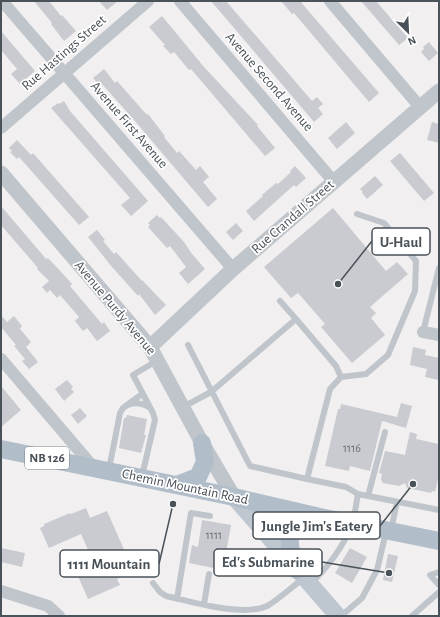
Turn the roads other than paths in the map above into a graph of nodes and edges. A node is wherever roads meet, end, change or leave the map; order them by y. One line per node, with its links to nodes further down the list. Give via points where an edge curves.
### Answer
1 (2, 1): 5 (street, Avenue First Avenue)
2 (148, 1): 5 (street, Rue Hastings Street)
3 (180, 1): 10 (street, Avenue Second Avenue)
4 (330, 1): 7 (street)
5 (64, 72): 8 (street, Rue Hastings Street); 13 (street, Avenue First Avenue)
6 (439, 91): 7 (street, Rue Crandall Street)
7 (420, 107): 10 (street, Rue Crandall Street)
8 (1, 128)
9 (1, 173): 19 (street, Avenue Purdy Avenue)
10 (334, 182): 13 (street, Rue Crandall Street)
11 (357, 214): 22 (lane, via 384,223 416,261 415,291 388,355 366,374)
12 (439, 268): 16 (lane)
13 (233, 269): 19 (street, Rue Crandall Street)
14 (280, 301): 15 (lane)
15 (296, 319): 22 (lane, via 336,366); 23 (lane)
16 (423, 332): 17 (street)
17 (439, 335)
18 (188, 345): 23 (lane)
19 (150, 347): 21 (street, Avenue Purdy Avenue)
20 (1, 359): 31 (street)
21 (158, 360): 24 (lane, via 133,375); 26 (street, Avenue Purdy Avenue)
22 (341, 377): 33 (lane, via 330,389)
23 (211, 392): 26 (lane); 33 (lane, via 250,466)
24 (142, 394): 25 (lane); 27 (lane)
25 (128, 405): 27 (lane, via 143,404); 31 (lane, via 120,413)
26 (183, 407): 29 (street, Avenue Purdy Avenue)
27 (151, 409): 32 (lane, via 155,420)
28 (385, 432): 36 (lane)
29 (202, 443): 34 (main road, via 205,462 198,476); 37 (street, Avenue Purdy Avenue)
30 (1, 449): 31 (main road, Chemin Mountain Road / NB 126)
31 (101, 469): 32 (main road, Chemin Mountain Road / NB 126)
32 (142, 478): 34 (main road, Chemin Mountain Road / NB 126)
33 (307, 478): 35 (lane, via 346,488)
34 (177, 485): 37 (main road, Chemin Mountain Road / NB 126)
35 (358, 494): 36 (lane); 42 (lane)
36 (368, 496): 38 (lane)
37 (234, 497): 41 (main road, Chemin Mountain Road / NB 126); 47 (main road)
38 (397, 502): 39 (lane); 43 (lane)
39 (439, 510)
40 (210, 516): 52 (lane, via 191,513)
41 (320, 517): 42 (main road, Chemin Mountain Road / NB 126); 47 (main road, via 299,525 291,534 289,546)
42 (352, 524): 43 (main road, Chemin Mountain Road / NB 126); 47 (lane, via 322,574)
43 (389, 531): 44 (main road, Chemin Mountain Road / NB 126); 56 (lane, via 377,570 362,598)
44 (439, 541)
45 (439, 572): 49 (lane, via 430,575)
46 (209, 574): 53 (lane)
47 (304, 577): 53 (lane, via 267,606 256,610 237,611); 55 (main road)
48 (153, 583): 52 (lane, via 166,596)
49 (439, 585)
50 (1, 591): 54 (street, via 48,606)
51 (439, 592): 57 (lane)
52 (177, 599): 53 (lane)
53 (204, 604)
54 (59, 616)
55 (338, 616)
56 (341, 616)
57 (412, 616)

